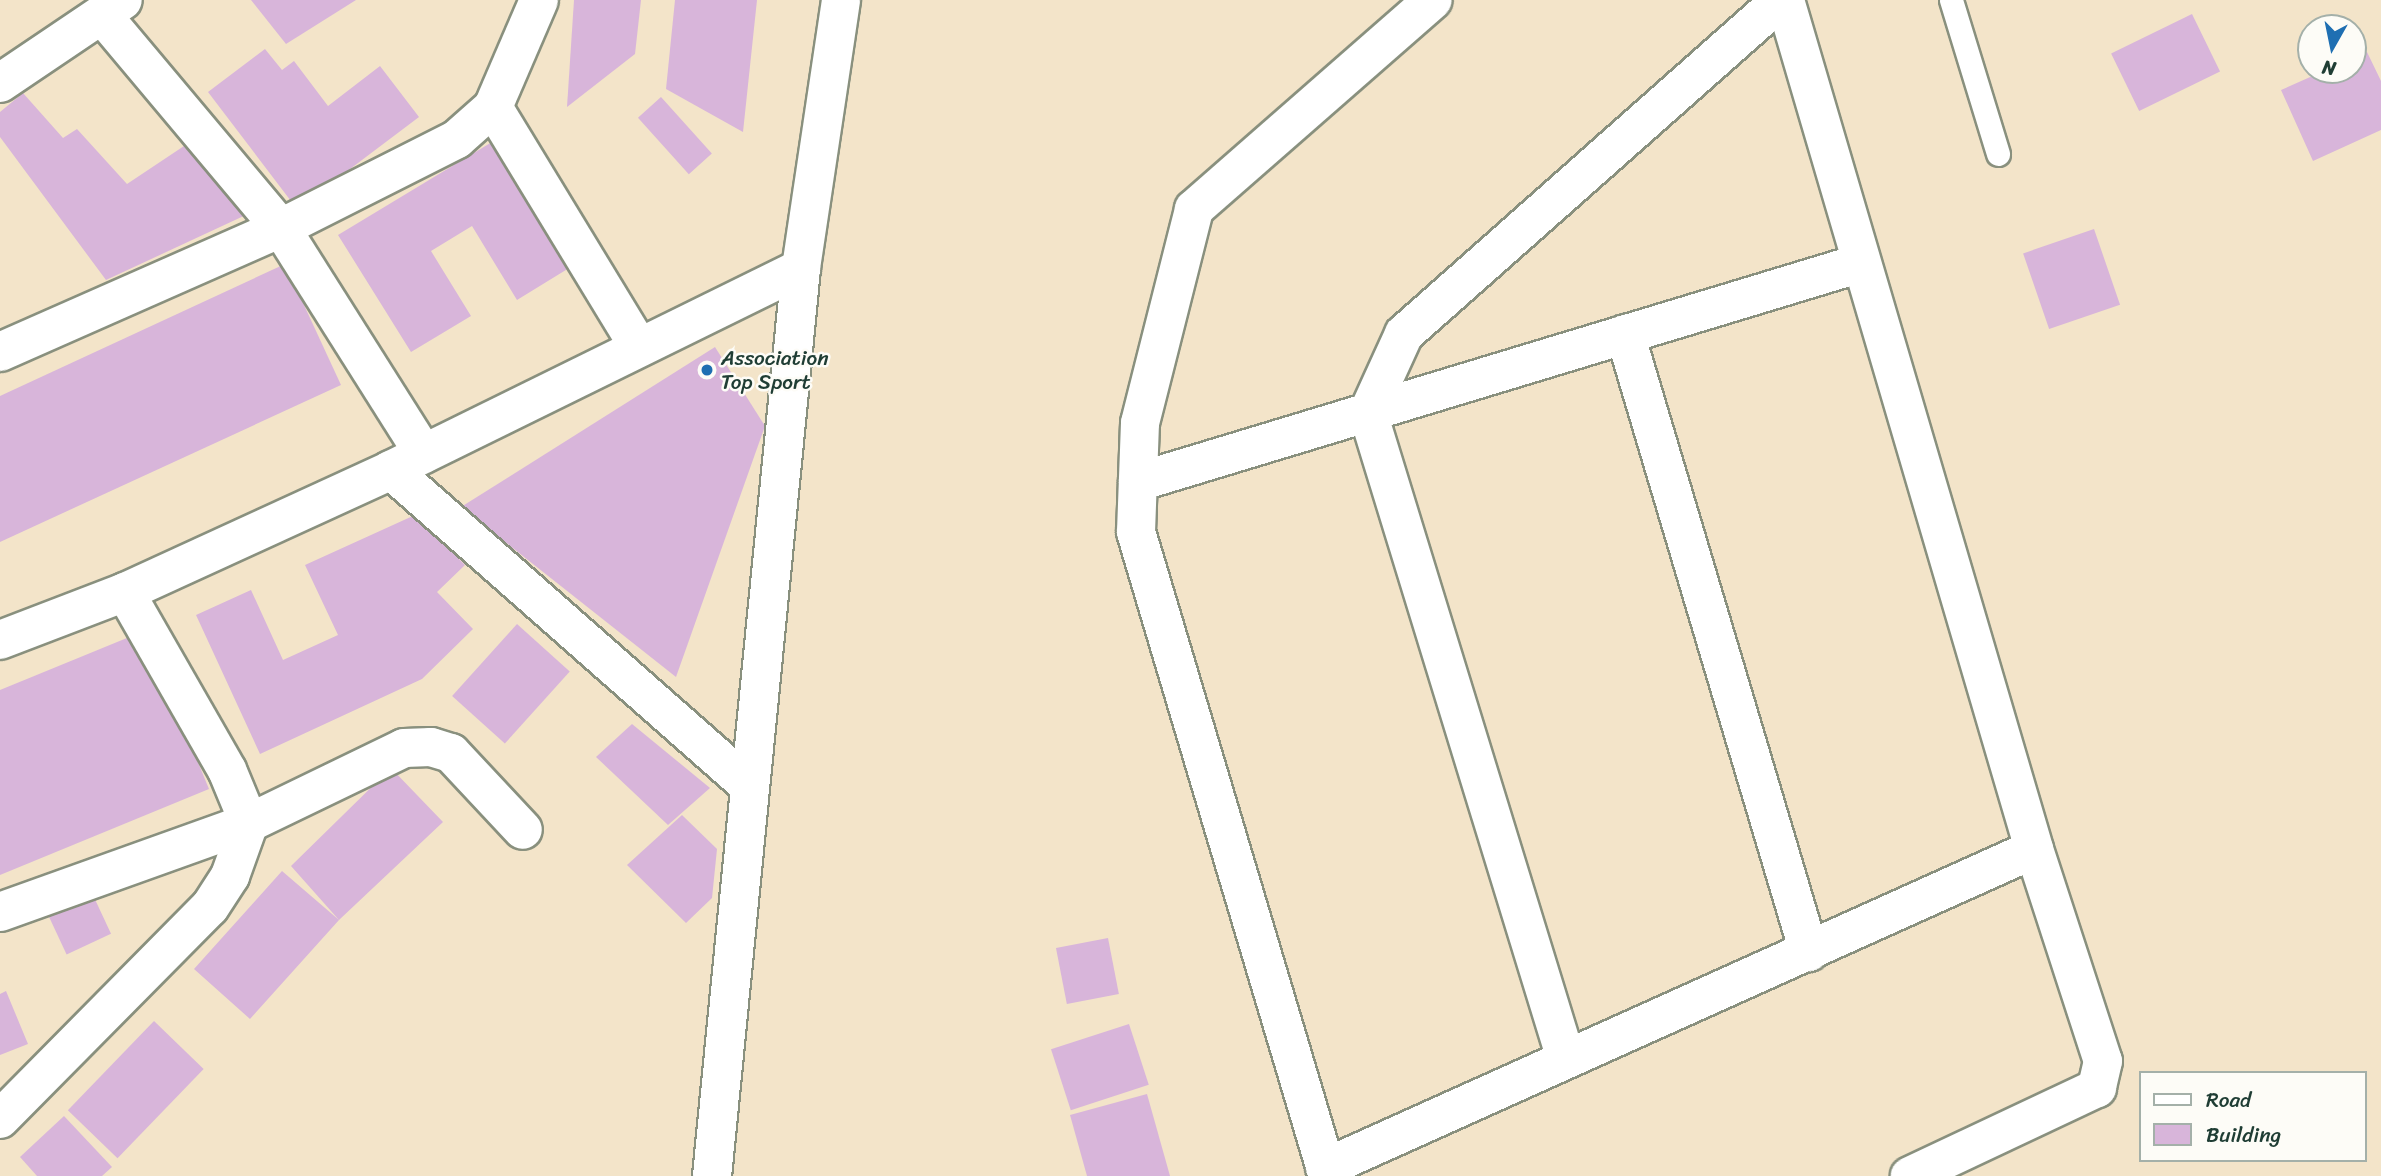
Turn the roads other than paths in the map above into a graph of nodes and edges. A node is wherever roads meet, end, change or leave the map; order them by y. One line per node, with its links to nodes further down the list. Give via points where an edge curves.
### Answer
1 (539, 0): 8 (street)
2 (841, 0): 12 (street)
3 (1433, 0): 18 (street, via 1194,209 1140,423)
4 (1783, 0): 11 (street); 16 (street, via 1404,334)
5 (1951, 0): 9 (lane)
6 (112, 8): 7 (street); 10 (street)
7 (0, 83)
8 (493, 107): 10 (street, via 457,139); 14 (street)
9 (1998, 154)
10 (281, 228): 15 (street); 17 (street)
11 (1861, 263): 13 (street); 24 (street)
12 (800, 268): 14 (street); 21 (street)
13 (1625, 334): 16 (street); 26 (street)
14 (639, 348): 17 (street)
15 (0, 352)
16 (1368, 413): 18 (street); 27 (street)
17 (407, 462): 19 (street); 21 (street)
18 (1138, 482): 29 (street, via 1136,533)
19 (125, 592): 20 (street); 22 (street, via 227,770)
20 (0, 640)
21 (748, 785): 30 (street)
22 (249, 823): 23 (street, via 404,748 431,747 452,754); 25 (street); 28 (street, via 230,876 210,907)
23 (523, 830)
24 (2034, 849): 26 (street); 31 (street, via 2103,1061 2097,1088)
25 (0, 912)
26 (1809, 951): 27 (street)
27 (1566, 1059): 29 (street)
28 (0, 1119)
29 (1326, 1172)
30 (712, 1176)
31 (1910, 1176)

